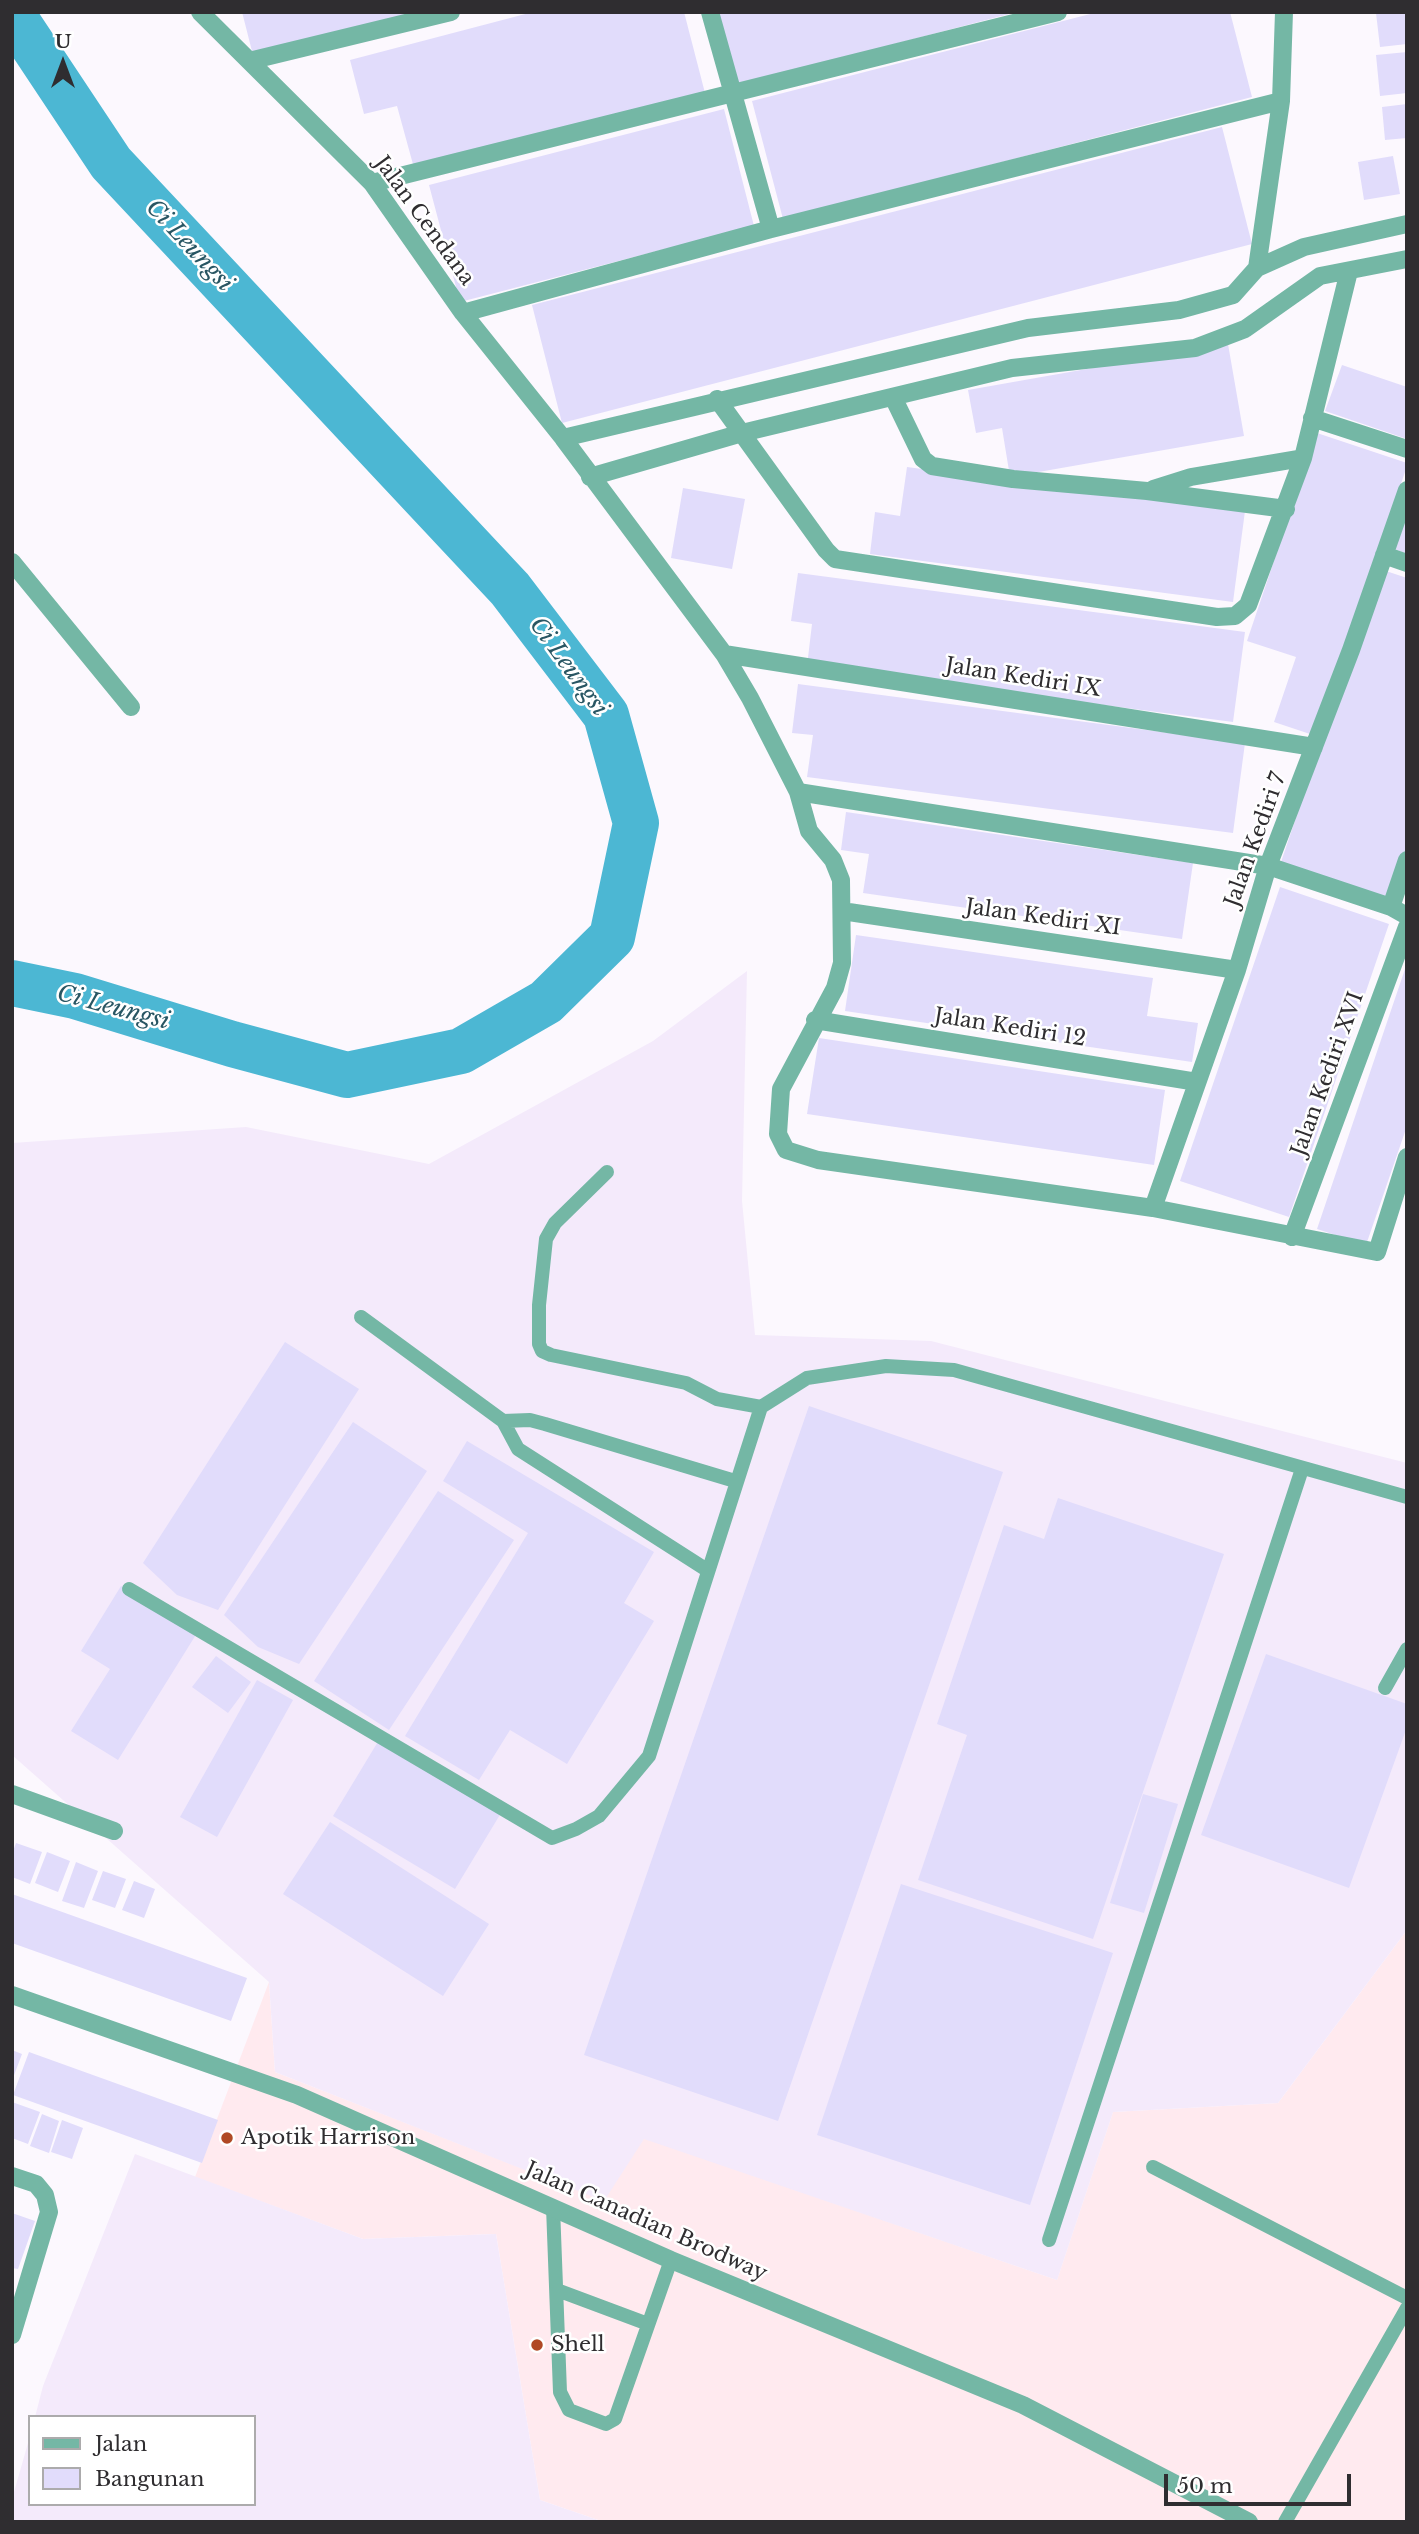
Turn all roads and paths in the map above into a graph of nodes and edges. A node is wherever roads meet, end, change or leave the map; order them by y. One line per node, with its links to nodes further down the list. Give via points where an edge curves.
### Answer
1 (200, 12): 6 (street, Jalan Cendana)
2 (452, 12): 6 (street)
3 (710, 12): 7 (street)
4 (1058, 12): 7 (street)
5 (1284, 12): 8 (street)
6 (249, 61): 9 (street, Jalan Cendana)
7 (730, 93): 9 (street); 11 (street)
8 (1281, 101): 11 (street); 13 (street)
9 (372, 183): 15 (street, Jalan Cendana)
10 (1407, 223): 13 (street, via 1304,247)
11 (771, 229): 15 (street)
12 (1407, 259): 14 (street)
13 (1257, 268): 17 (street, via 1233,295 1179,310 1028,328)
14 (1349, 271): 16 (street, via 1320,276 1245,329 1195,348 1012,368); 18 (street)
15 (463, 313): 20 (street, Jalan Cendana)
16 (893, 397): 19 (street); 25 (street, via 923,459 932,466 1013,480)
17 (718, 400): 19 (street); 20 (street)
18 (1312, 418): 21 (street); 22 (street)
19 (742, 433): 23 (street); 26 (street, via 835,559 1217,617 1235,616 1248,605)
20 (563, 438): 23 (street, Jalan Cendana)
21 (1407, 449)
22 (1303, 457): 25 (street, via 1191,477); 26 (street)
23 (590, 477): 30 (street, Jalan Cendana)
24 (1407, 489): 27 (street, Jalan Kediri 7)
25 (1147, 491): 26 (street)
26 (1286, 509)
27 (1384, 555): 29 (street); 32 (street, Jalan Kediri 7)
28 (12, 562): 31 (street)
29 (1407, 563)
30 (724, 654): 32 (street, Jalan Kediri IX); 33 (street, Jalan Cendana)
31 (131, 707)
32 (1314, 747): 35 (street, Jalan Kediri 7)
33 (798, 792): 35 (street); 36 (street, Jalan Cendana, via 809,831 833,860 841,880)
34 (1407, 860): 37 (street)
35 (1268, 866): 37 (street); 39 (street, Jalan Kediri 7)
36 (842, 911): 39 (street, Jalan Kediri XI); 40 (street, Jalan Cendana, via 842,963 835,988)
37 (1399, 911)
38 (1407, 927): 45 (street, Jalan Kediri XVI)
39 (1237, 970): 41 (street, Jalan Kediri 7)
40 (815, 1020): 41 (street, Jalan Kediri 12); 44 (street, Jalan Cendana, via 781,1089 777,1127 786,1150 818,1160)
41 (1197, 1082): 44 (street, Jalan Kediri 7)
42 (1407, 1157): 45 (street, via 1377,1252)
43 (607, 1172): 47 (lane, via 555,1223 546,1239 539,1305 542,1351 685,1383 717,1399)
44 (1153, 1209): 45 (street)
45 (1292, 1237)
46 (361, 1317): 48 (lane)
47 (761, 1407): 49 (lane, via 807,1378 886,1366 954,1370); 50 (lane)
48 (503, 1421): 50 (lane, via 530,1420); 52 (lane, via 518,1449)
49 (1302, 1469): 51 (lane); 62 (lane)
50 (735, 1481): 52 (lane)
51 (1407, 1497)
52 (707, 1570): 53 (lane, via 649,1756 599,1816 552,1838)
53 (129, 1588)
54 (1407, 1649): 55 (lane)
55 (1385, 1688)
56 (12, 1794): 57 (street)
57 (114, 1831)
58 (12, 1995): 61 (street, Jalan Canadian Brodway, via 297,2095)
59 (1153, 2168): 65 (lane)
60 (12, 2176): 68 (street, via 36,2184 45,2195 49,2212)
61 (553, 2207): 63 (street, Jalan Canadian Brodway); 64 (lane)
62 (1049, 2241)
63 (671, 2260): 67 (lane); 69 (street, Jalan Canadian Brodway, via 1023,2405)
64 (557, 2290): 67 (lane); 67 (lane, via 562,2397 569,2410 606,2424 615,2419)
65 (1407, 2298)
66 (1407, 2308): 70 (lane)
67 (648, 2324)
68 (12, 2335)
69 (1249, 2522)
70 (1286, 2522)

